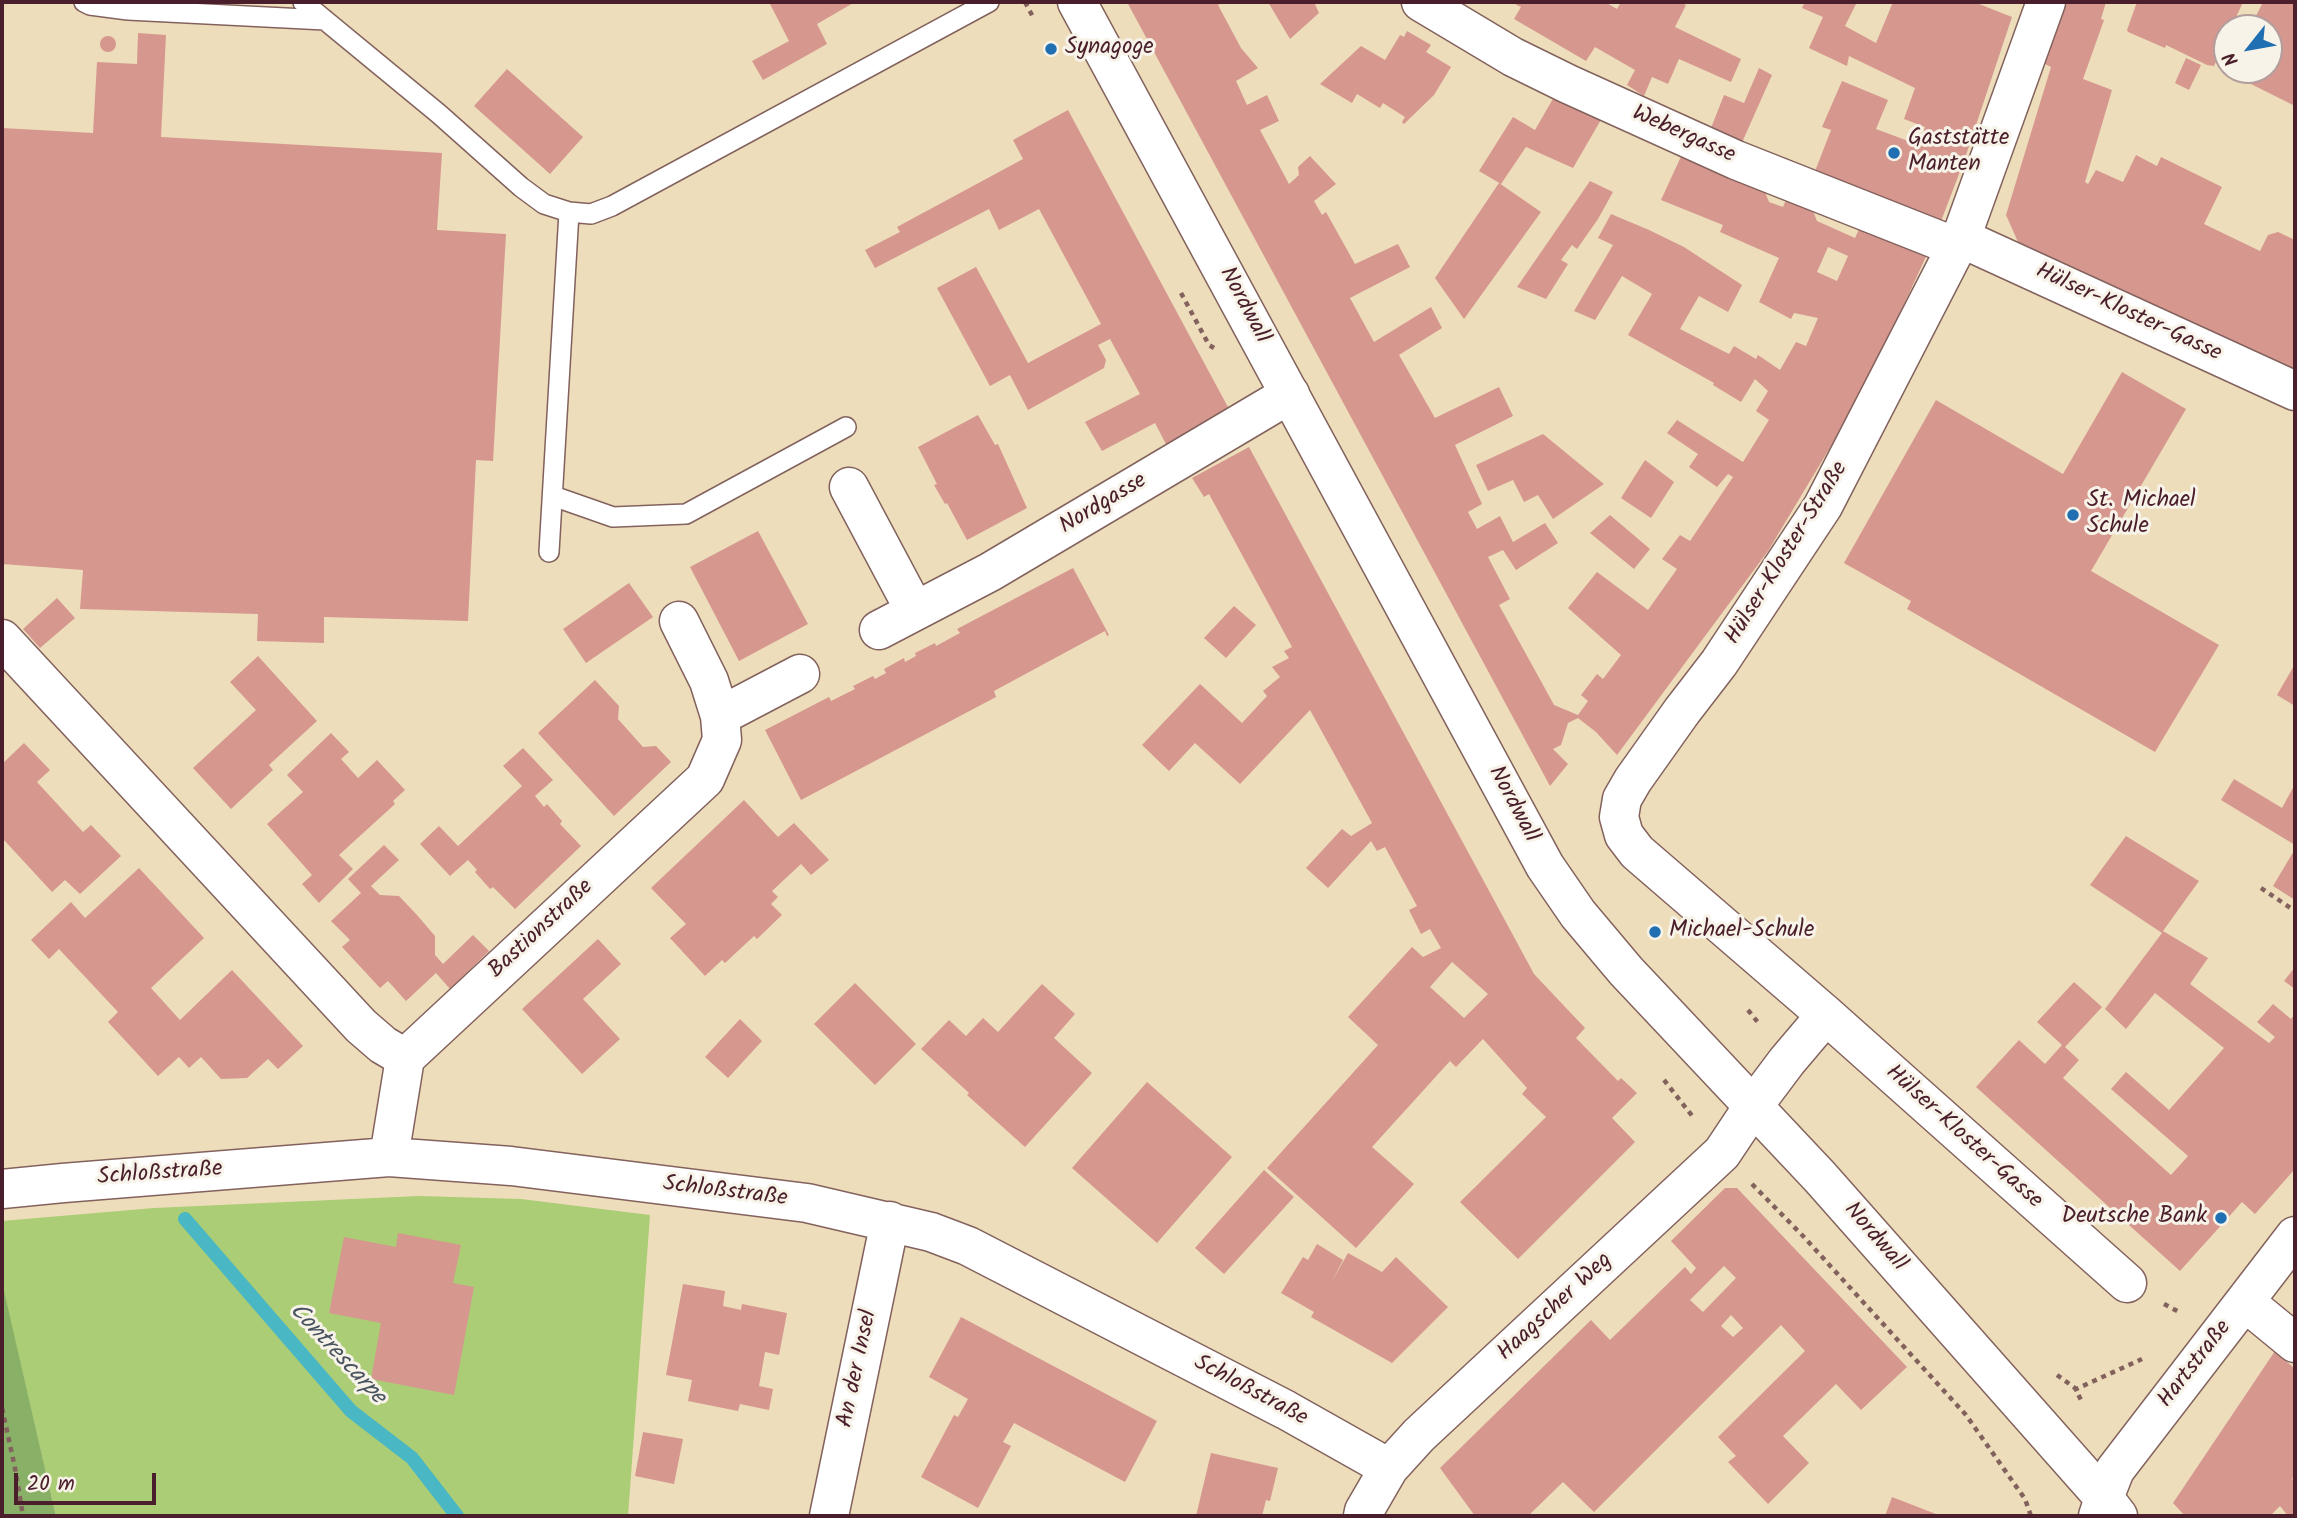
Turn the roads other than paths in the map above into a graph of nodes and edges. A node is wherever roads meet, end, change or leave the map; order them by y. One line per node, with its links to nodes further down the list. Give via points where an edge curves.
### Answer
1 (84, 2): 7 (lane, via 128,10)
2 (303, 2): 7 (lane)
3 (989, 2): 8 (lane, via 612,206 592,214)
4 (1077, 2): 11 (street, Nordwall)
5 (1421, 2): 9 (street, Webergasse, via 1513,57 1736,160)
6 (2046, 2): 9 (street, Hülser-Kloster-Straße)
7 (325, 20): 8 (lane, via 522,187 544,204)
8 (569, 212): 14 (lane)
9 (1958, 242): 10 (street, Hülser-Kloster-Gasse); 22 (street, Hülser-Kloster-Straße, via 1823,506 1622,799 1619,817 1624,835 1637,852)
10 (2295, 391)
11 (1290, 394): 16 (street, Nordgasse, via 990,572); 24 (street, Nordwall, via 1545,866 1578,915 1626,971)
12 (846, 427): 14 (lane, via 686,514 613,517)
13 (849, 487): 16 (street)
14 (553, 496): 15 (lane)
15 (549, 552)
16 (915, 611): 18 (street, Nordgasse)
17 (679, 621): 21 (street, Bastionstraße, via 709,681)
18 (879, 630)
19 (2, 639): 23 (street, via 361,1026)
20 (800, 674): 21 (street)
21 (720, 716): 23 (street, Bastionstraße, via 722,740 705,779)
22 (1813, 1003): 24 (street, via 1787,1061); 29 (street, Hülser-Kloster-Gasse)
23 (405, 1058): 25 (street)
24 (1754, 1105): 32 (street, Haagscher Weg, via 1722,1153); 33 (street, Nordwall, via 2048,1436)
25 (389, 1157): 26 (street, Schloßstraße); 27 (street, Schloßstraße, via 793,1201)
26 (2, 1189)
27 (890, 1222): 32 (street, Schloßstraße, via 968,1247); 34 (street, An der Insel)
28 (2295, 1236): 30 (street, Hartstraße)
29 (2127, 1283)
30 (2245, 1301): 31 (street); 33 (street, Hartstraße, via 2116,1470)
31 (2295, 1343)
32 (1389, 1468): 35 (street, Haagscher Weg)
33 (2107, 1510)
34 (830, 1516)
35 (1363, 1516)

